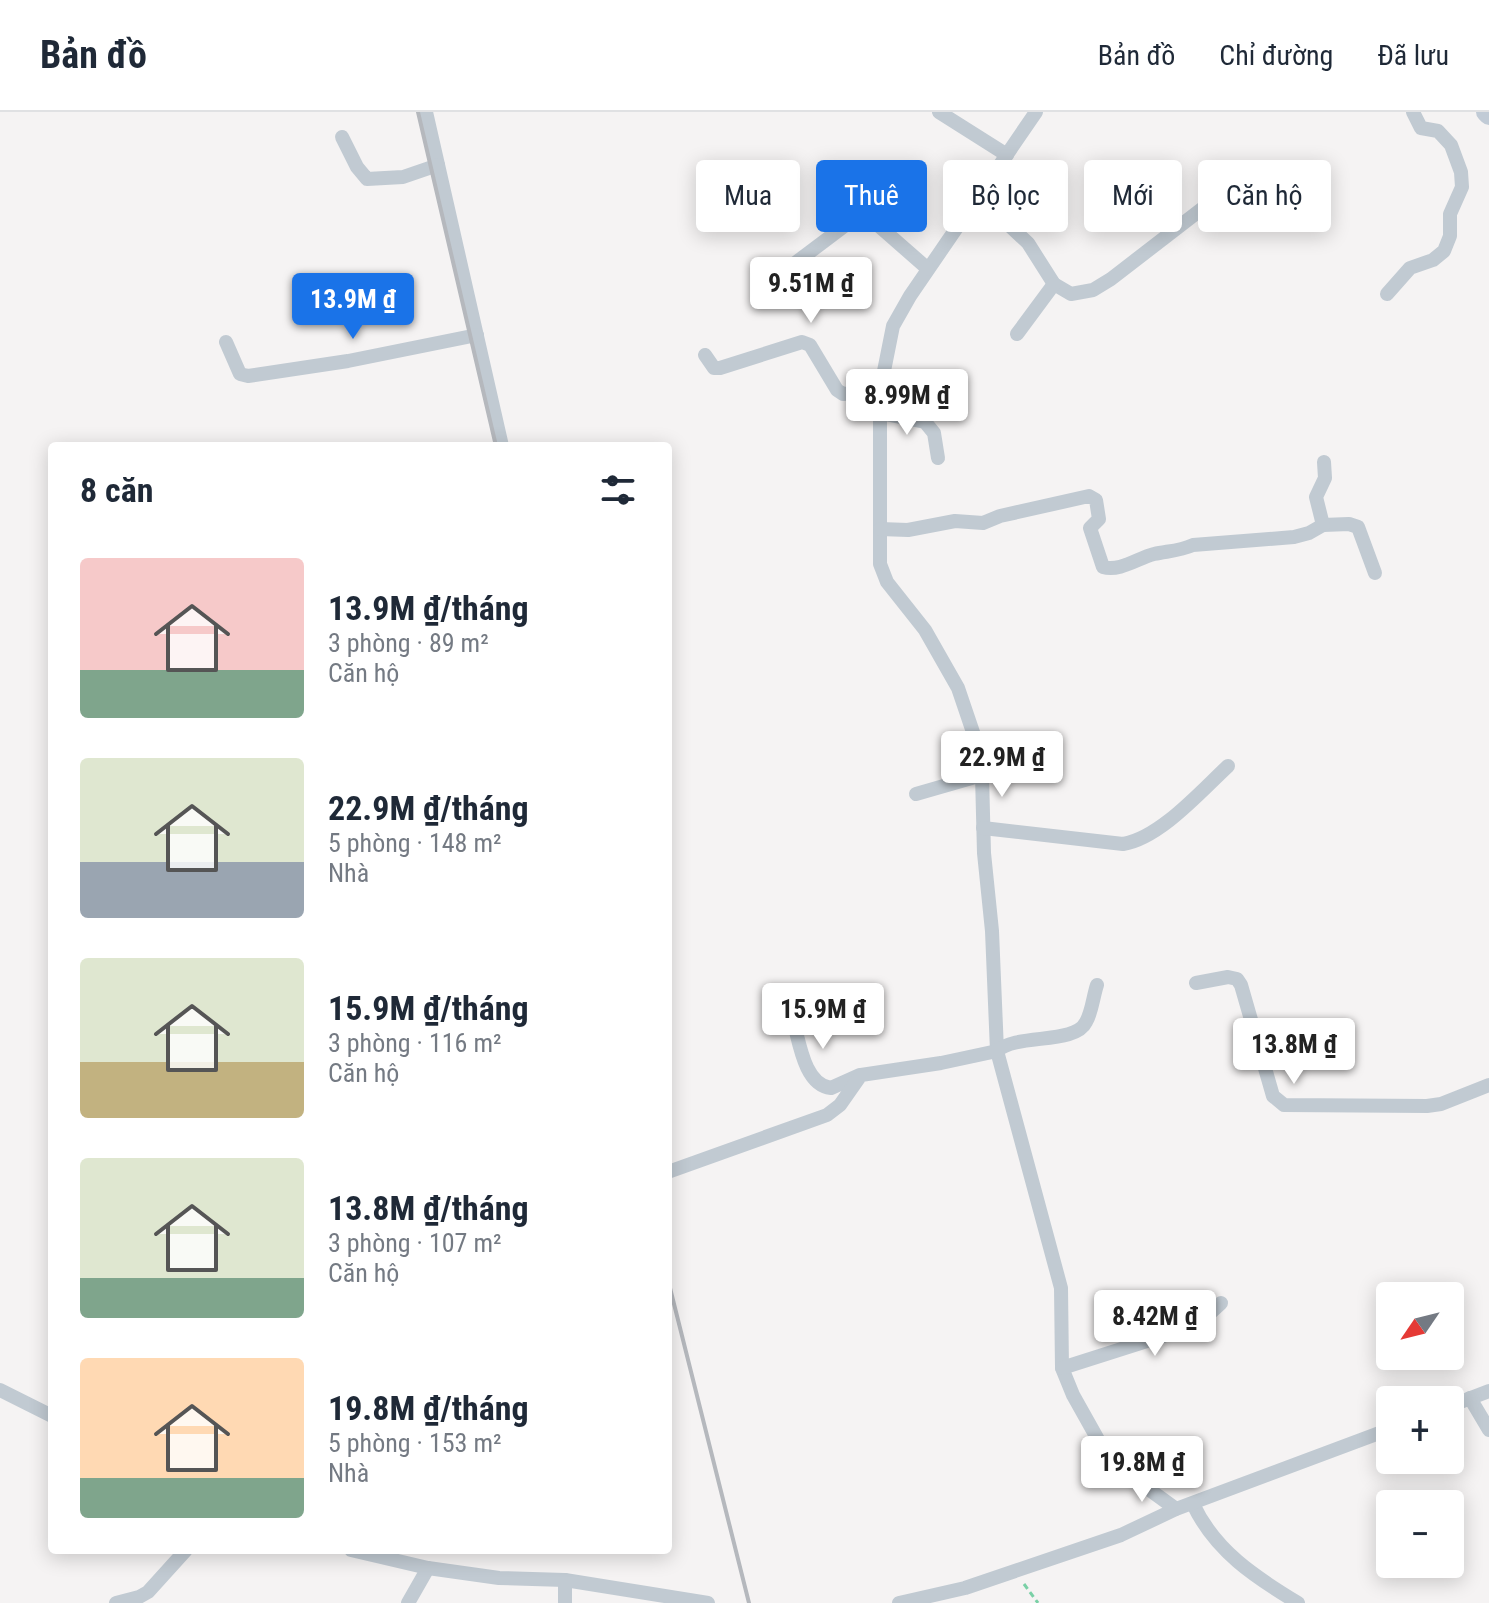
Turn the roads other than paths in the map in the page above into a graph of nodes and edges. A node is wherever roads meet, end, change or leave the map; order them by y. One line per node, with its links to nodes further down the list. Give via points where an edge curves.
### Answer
1 (426, 112): 8 (street)
2 (939, 112): 6 (street)
3 (1036, 112): 6 (street)
4 (1413, 112): 15 (street, via 1421,128 1438,131 1451,145 1462,187 1450,214 1444,251 1410,268)
5 (342, 137): 8 (street, via 367,179 403,177)
6 (1007, 155): 7 (street)
7 (1004, 160)
8 (438, 165): 17 (street)
9 (1198, 212): 13 (street, via 1093,290 1071,294)
10 (954, 232): 12 (street)
11 (1016, 232): 13 (street)
12 (928, 269): 14 (street, via 863,212); 20 (street, via 893,326)
13 (1054, 284): 16 (street)
14 (766, 285)
15 (1387, 294)
16 (1017, 334)
17 (477, 335): 18 (street, via 248,376 235,367); 22 (street)
18 (226, 342)
19 (705, 355): 20 (street, via 720,368 802,342 810,345 843,394)
20 (880, 391): 21 (street)
21 (880, 413): 23 (street, via 925,422 934,433); 26 (street)
22 (501, 442)
23 (938, 458)
24 (1324, 462): 25 (street, via 1325,478 1316,497)
25 (1323, 525): 26 (street, via 1294,537 1193,545 1111,570 1103,567 1090,528 1099,519 1096,500 1089,496 983,523); 27 (street, via 1358,527)
26 (880, 529): 29 (street, via 880,564 887,582 925,630 958,688)
27 (1375, 573)
28 (1228, 766): 31 (street, via 1149,835 1131,843)
29 (982, 775): 30 (street); 31 (street)
30 (916, 794)
31 (983, 828): 35 (street)
32 (1196, 983): 37 (street, via 1237,979 1273,1096 1284,1105 1427,1106)
33 (1097, 985): 35 (street, via 1082,1028)
34 (792, 1016): 36 (street, via 811,1076 819,1084 831,1088)
35 (997, 1051): 36 (street); 40 (street, via 1061,1288)
36 (861, 1075): 38 (street, via 827,1115)
37 (1489, 1085)
38 (672, 1171)
39 (1221, 1303): 40 (street, via 1197,1325)
40 (1062, 1368): 49 (street, via 1110,1461)
41 (0, 1390): 45 (street)
42 (1489, 1391): 43 (street)
43 (1470, 1398): 44 (street); 46 (street)
44 (1464, 1400)
45 (48, 1414)
46 (1489, 1430)
47 (1376, 1434): 48 (street)
48 (1193, 1504): 49 (street); 59 (street, via 1213,1539 1237,1562)
49 (1176, 1509): 58 (street, via 1121,1535 1015,1572)
50 (182, 1554): 54 (street, via 148,1592)
51 (368, 1554): 52 (street)
52 (428, 1568): 53 (street); 55 (street)
53 (565, 1580): 56 (street); 57 (street)
54 (116, 1603)
55 (408, 1603)
56 (565, 1603)
57 (708, 1603)
58 (899, 1603)
59 (1298, 1603)

